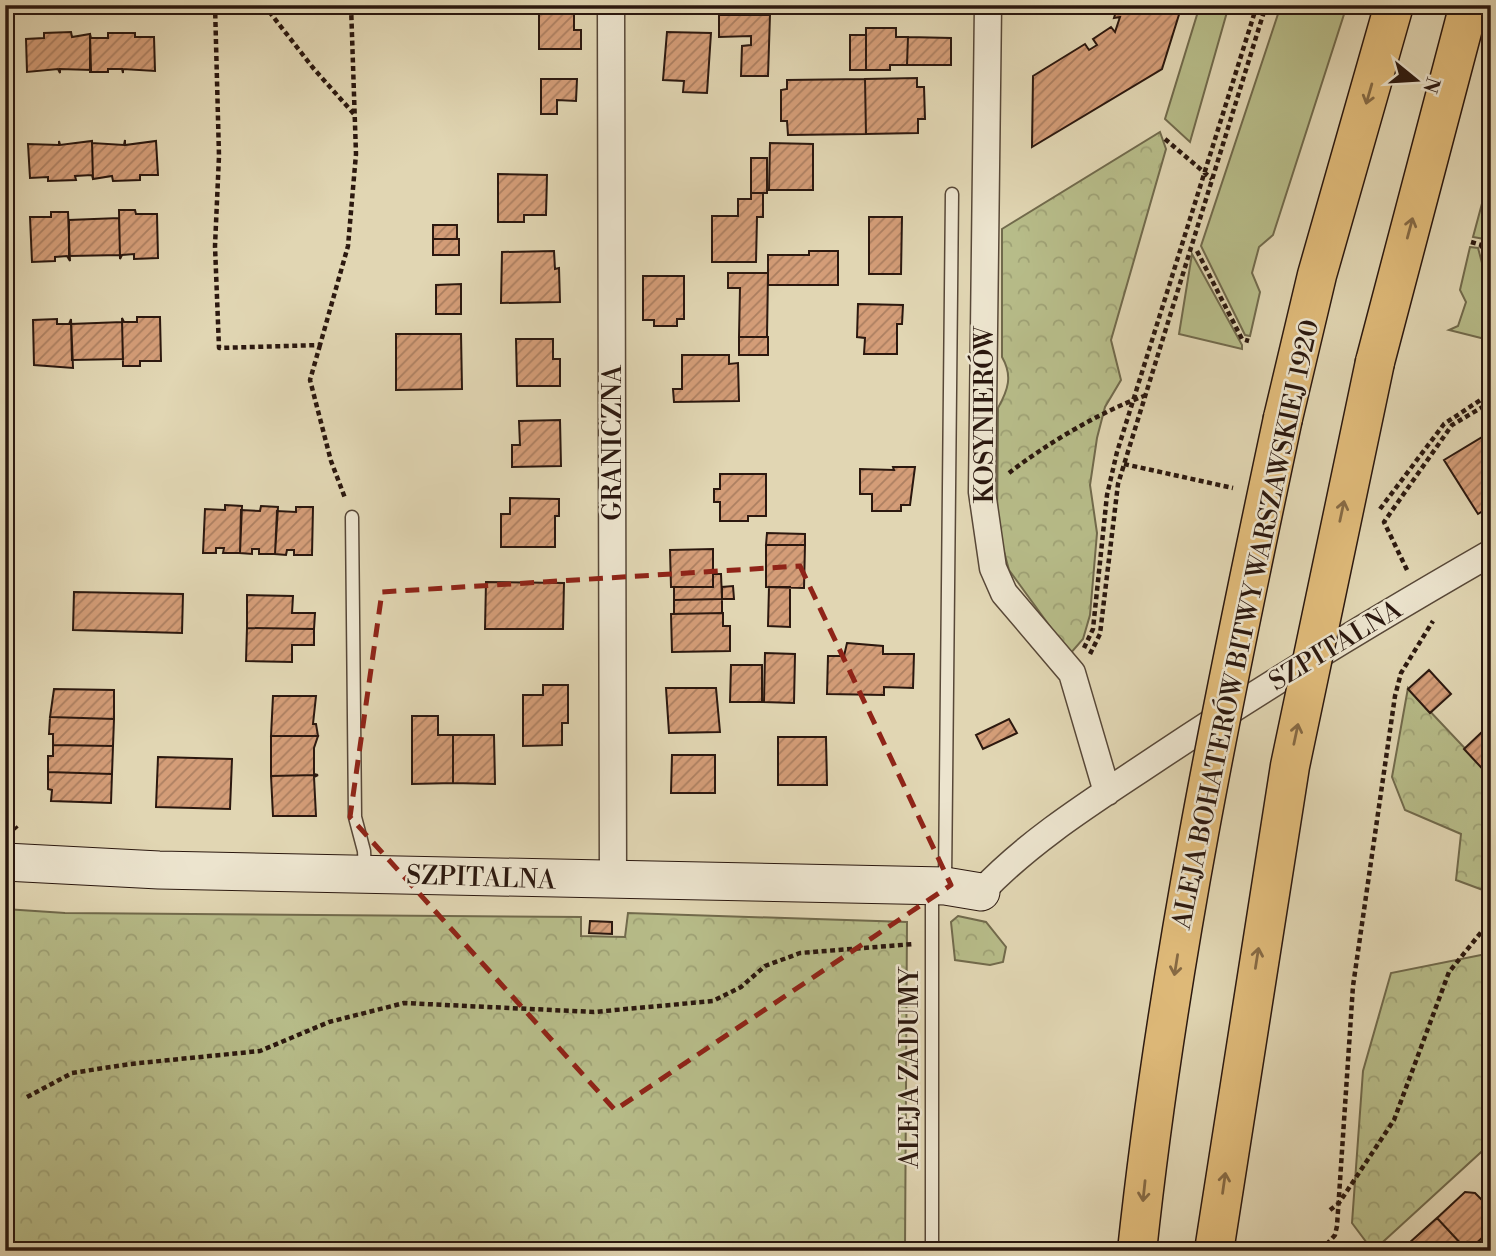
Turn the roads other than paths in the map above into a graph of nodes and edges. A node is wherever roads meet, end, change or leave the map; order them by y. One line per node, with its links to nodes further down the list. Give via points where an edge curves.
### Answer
1 (611, 5): 11 (street, GRANICZNA)
2 (988, 5): 8 (street, KOSYNIERÓW, via 982,492 993,568 1004,593 1076,664)
3 (1394, 5): 14 (highway, ALEJA BOHATERÓW BITWY WARSZAWSKIEJ 1920, one-way to 14, bridge, via 1317,275 1212,756 1151,1122)
4 (1469, 5): 15 (highway, one-way to 4, bridge, via 1290,766 1375,362)
5 (952, 194): 12 (lane, ALEJA ZADUMY)
6 (352, 517): 10 (lane, via 355,817)
7 (1491, 553): 8 (street, SZPITALNA, via 1259,691)
8 (1107, 792): 12 (street, SZPITALNA, via 1009,862)
9 (5, 862): 10 (street, SZPITALNA)
10 (365, 873): 11 (street, SZPITALNA)
11 (613, 881): 12 (street, SZPITALNA)
12 (953, 888): 13 (lane, ALEJA ZADUMY, via 932,943)
13 (932, 1251)
14 (1137, 1251)
15 (1214, 1251)

